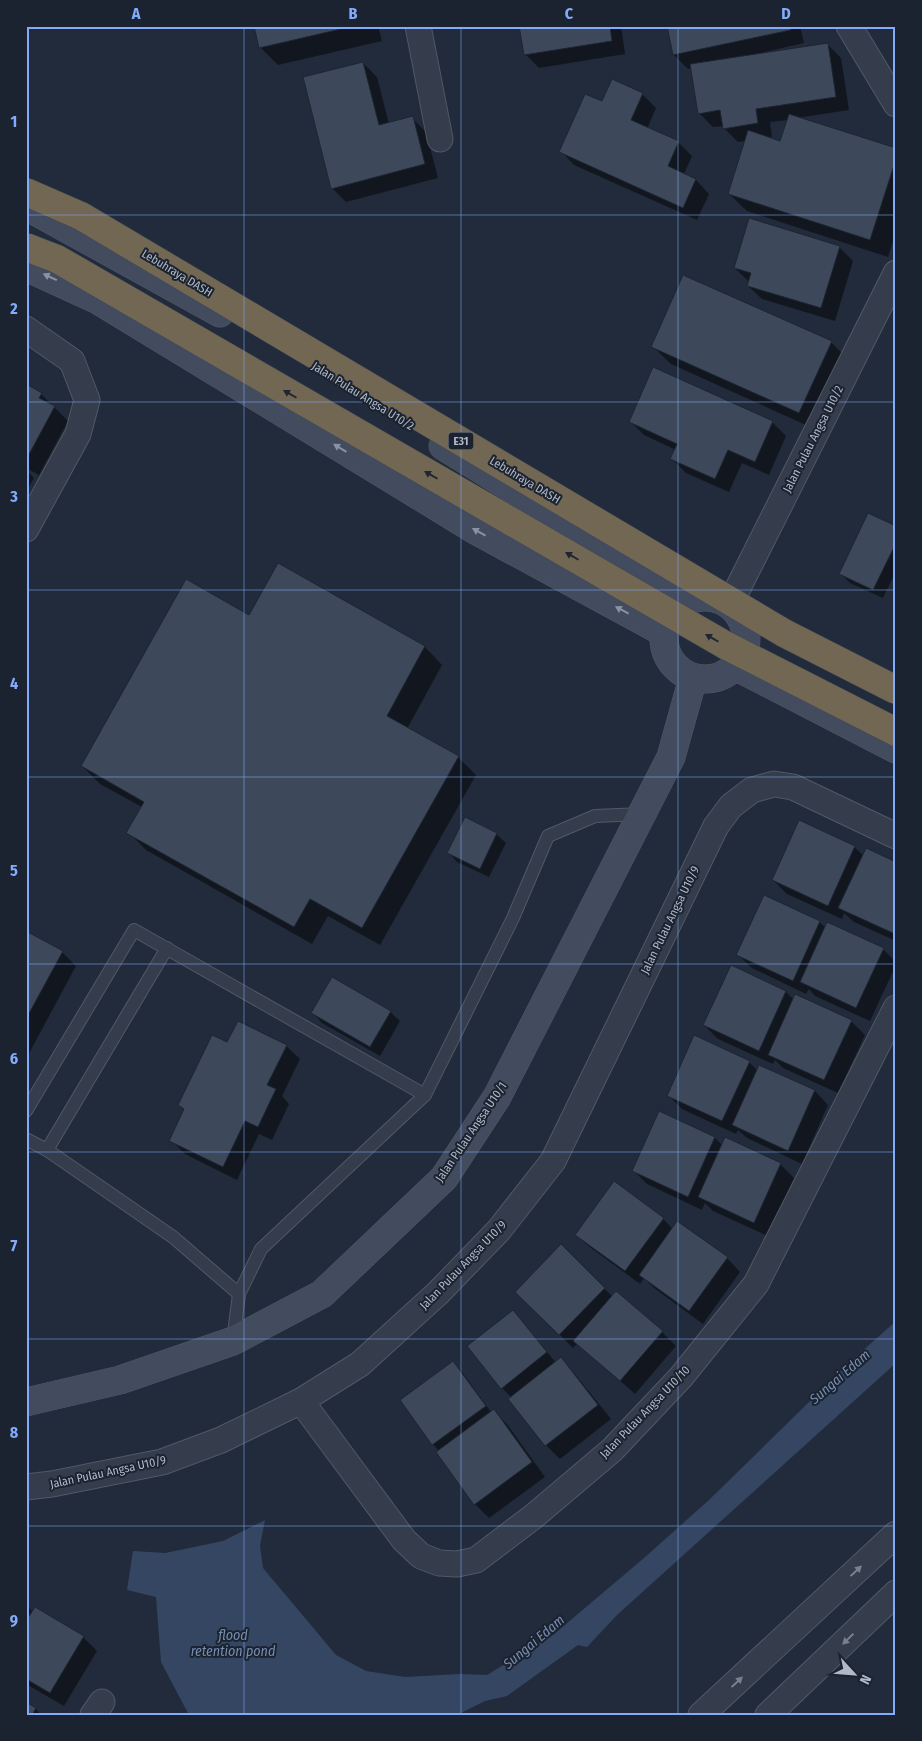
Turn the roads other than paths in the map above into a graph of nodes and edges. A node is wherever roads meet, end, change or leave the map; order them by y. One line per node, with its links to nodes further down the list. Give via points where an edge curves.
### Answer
1 (418, 26): 4 (street)
2 (849, 26): 3 (street)
3 (896, 104)
4 (440, 139)
5 (26, 192): 17 (highway, Lebuhraya DASH / E31, bridge, via 80,216 784,633)
6 (26, 206): 12 (street, Jalan Pulau Angsa U10/2, via 294,354)
7 (26, 247): 19 (highway, one-way to 7, bridge, via 725,645 56,259)
8 (26, 267): 14 (street, one-way to 8, via 477,531 98,300)
9 (896, 273): 13 (street, Jalan Pulau Angsa U10/2)
10 (26, 329): 11 (street, via 72,361 87,400 78,434)
11 (26, 529)
12 (692, 599): 13 (street, via 707,596); 14 (street, via 684,601 667,620)
13 (737, 613): 15 (street, via 746,645); 18 (street)
14 (665, 633): 16 (street, via 664,643 673,665)
15 (735, 666): 16 (street, via 716,678); 20 (street)
16 (693, 678): 21 (street, Jalan Pulau Angsa U10/1, via 671,758)
17 (896, 690)
18 (896, 698)
19 (896, 732)
20 (896, 749)
21 (642, 814): 25 (lane, via 595,816 548,836 512,918); 30 (street, Jalan Pulau Angsa U10/1, via 497,1097 444,1178 322,1294)
22 (896, 836): 32 (street, Jalan Pulau Angsa U10/9, via 793,787 774,784 752,790 731,806 716,826 553,1161 499,1230 438,1293 360,1364)
23 (167, 948): 25 (lane); 26 (lane, via 134,930); 28 (lane)
24 (896, 1008): 32 (street, Jalan Pulau Angsa U10/10, via 756,1284 681,1377 612,1450 476,1560 439,1564 421,1556 404,1540)
25 (425, 1095): 29 (lane, via 261,1249)
26 (26, 1111)
27 (26, 1140): 28 (lane)
28 (47, 1150): 29 (lane, via 173,1237)
29 (239, 1294): 30 (lane)
30 (233, 1341): 31 (street, Jalan Pulau Angsa U10/1, via 120,1380)
31 (26, 1402)
32 (301, 1402): 33 (street, Jalan Pulau Angsa U10/9, via 221,1440 162,1462)
33 (26, 1487)
34 (896, 1534): 36 (street, one-way to 34)
35 (896, 1593): 37 (street, one-way to 37)
36 (701, 1715)
37 (768, 1715)

